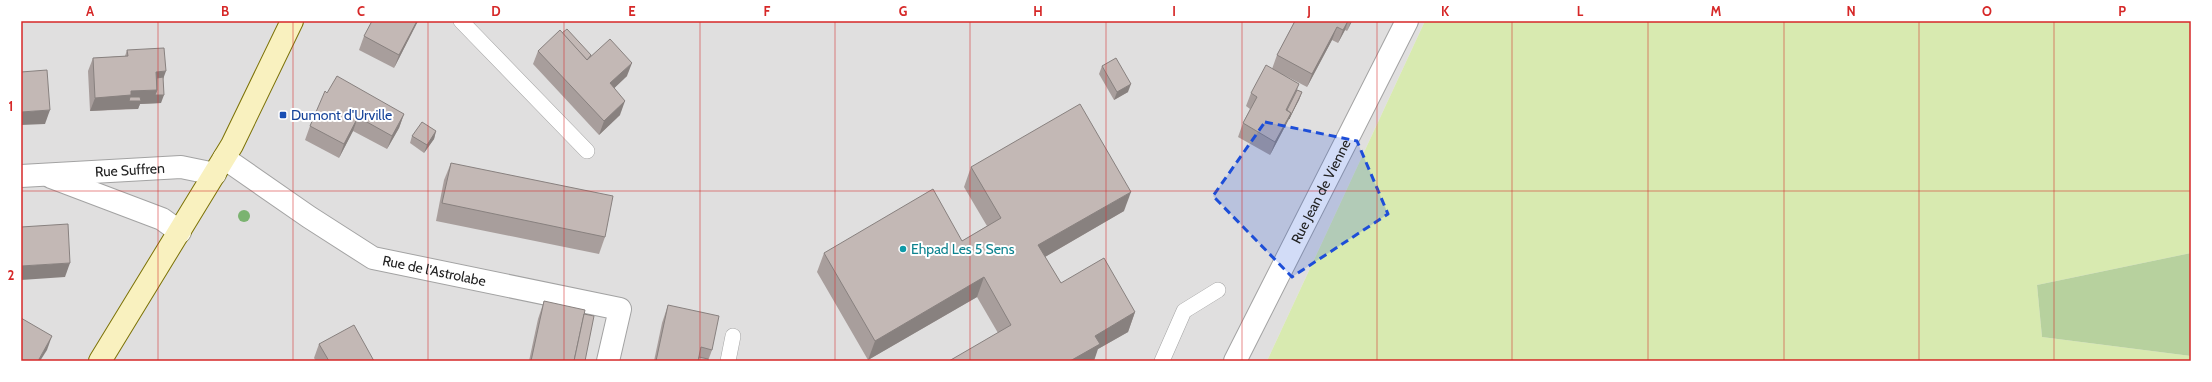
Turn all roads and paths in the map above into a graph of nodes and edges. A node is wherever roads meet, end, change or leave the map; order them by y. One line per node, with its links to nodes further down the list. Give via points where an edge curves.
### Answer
1 (292, 21): 5 (main road, via 232,146)
2 (461, 21): 4 (lane)
3 (1407, 21): 15 (street, Rue Jean de Vienne)
4 (587, 151)
5 (219, 166): 6 (street, Rue Suffren); 8 (main road); 12 (street, Rue de l'Astrolabe, via 309,217 373,258 620,309)
6 (44, 174): 7 (street, Rue Suffren); 8 (street, Rue Suffren, via 162,219)
7 (21, 176)
8 (180, 232): 11 (main road)
9 (1218, 290): 14 (lane, via 1184,311)
10 (733, 336): 13 (lane)
11 (100, 361)
12 (608, 361)
13 (728, 361)
14 (1162, 361)
15 (1234, 361)

